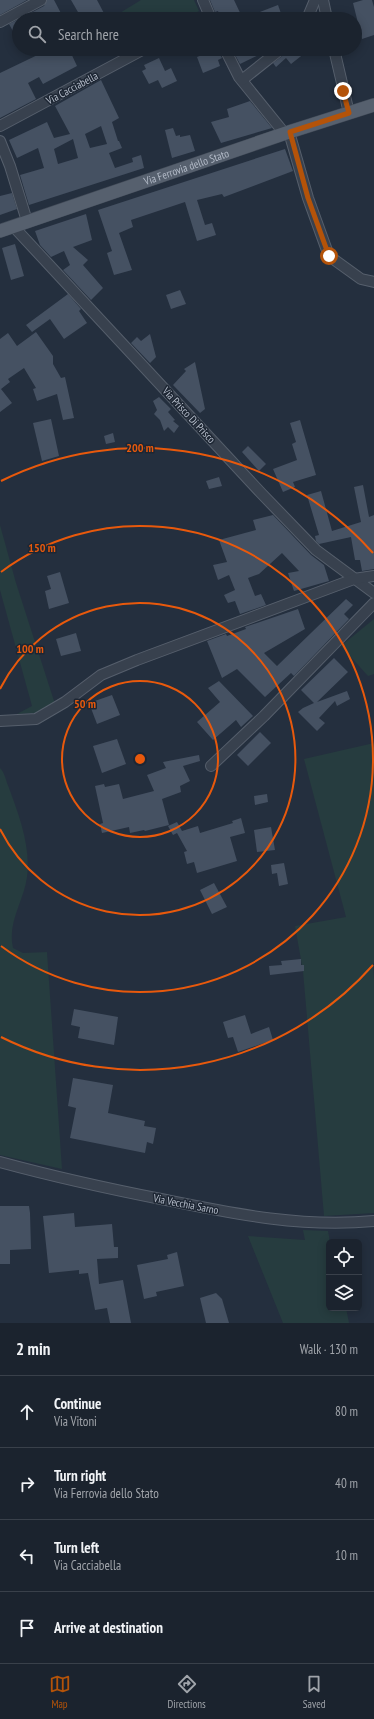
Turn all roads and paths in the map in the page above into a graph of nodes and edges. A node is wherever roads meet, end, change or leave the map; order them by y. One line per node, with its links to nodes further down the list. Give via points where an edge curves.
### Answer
1 (41, 0): 5 (street)
2 (203, 0): 6 (street)
3 (315, 0): 7 (street)
4 (323, 0): 8 (street)
5 (19, 12)
6 (206, 12)
7 (310, 12)
8 (326, 12)
9 (12, 16): 10 (street)
10 (0, 22)
11 (131, 56): 18 (street, Via Cacciabella)
12 (229, 56): 15 (street)
13 (272, 56): 15 (street)
14 (336, 56): 17 (street)
15 (242, 80): 19 (street)
16 (374, 105): 17 (main road, Via Ferrovia dello Stato)
17 (349, 113): 19 (main road, Via Ferrovia dello Stato)
18 (0, 126)
19 (287, 133): 21 (main road, Via Ferrovia dello Stato); 24 (street, via 329,256 361,279)
20 (0, 141): 21 (street)
21 (27, 221): 22 (main road, Via Ferrovia dello Stato)
22 (13, 226): 23 (main road, Via Ferrovia dello Stato); 26 (street, Via Prisco Di Prisco, via 316,550)
23 (0, 231)
24 (374, 282)
25 (374, 576): 26 (street)
26 (354, 579): 27 (street, Via Prisco Di Prisco); 29 (street, via 101,675 41,717)
27 (374, 593)
28 (374, 603): 30 (street, via 264,716)
29 (0, 721)
30 (210, 766)
31 (0, 1162): 32 (street, Via Vecchia Sarno, via 114,1190 255,1218 310,1223)
32 (374, 1221)

